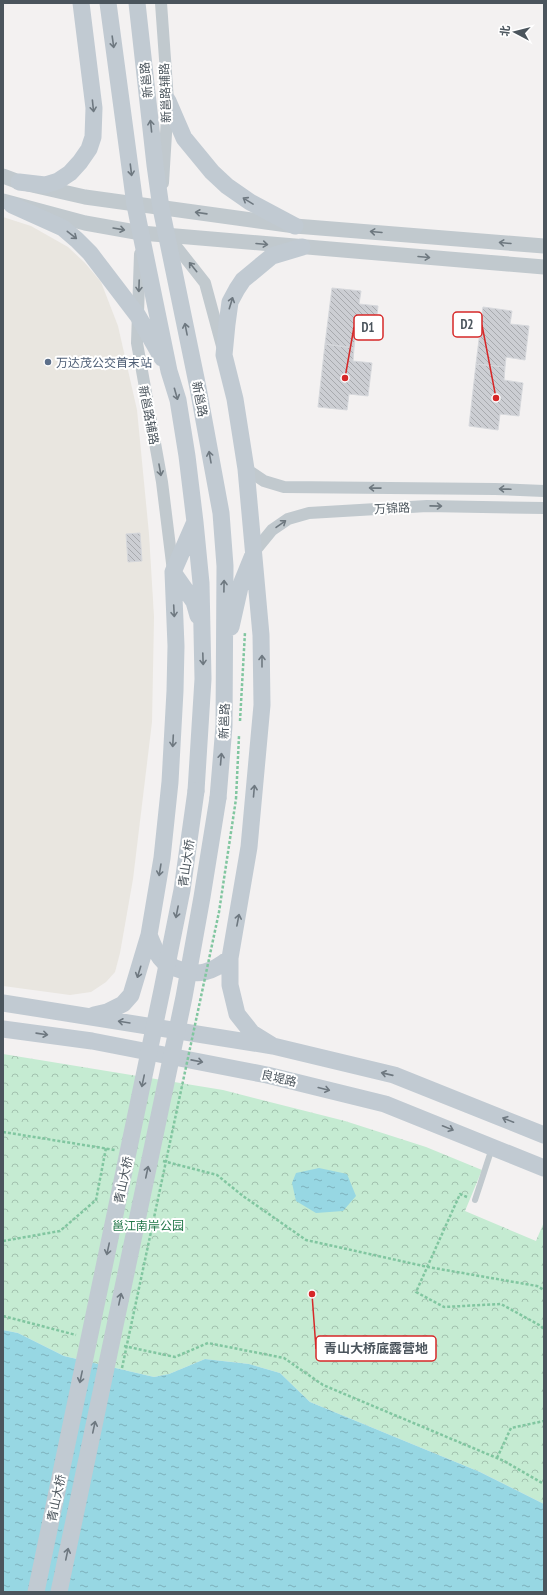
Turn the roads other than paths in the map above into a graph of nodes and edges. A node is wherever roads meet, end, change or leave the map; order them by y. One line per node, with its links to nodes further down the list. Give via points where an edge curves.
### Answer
1 (81, 3): 7 (main road, one-way to 7, via 94,108 93,137 89,149 70,173 58,181 45,185)
2 (108, 3): 9 (main road, 新邕路, one-way to 9)
3 (137, 3): 10 (main road, 新邕路, one-way to 3)
4 (161, 3): 5 (street, 新邕路辅路)
5 (168, 101): 10 (street, 新邕路辅路); 11 (main road, one-way to 5, via 250,202 212,172 184,138)
6 (3, 176): 7 (street)
7 (19, 182): 9 (street)
8 (8, 203): 12 (street, one-way to 12, via 85,223); 17 (main road, one-way to 17, via 63,228 77,240 90,253)
9 (135, 205): 10 (street); 12 (main road, 新邕路)
10 (161, 208): 11 (street, one-way to 10); 13 (main road, 新邕路)
11 (295, 226): 14 (street, one-way to 11)
12 (141, 233): 13 (street); 17 (street, 新邕路辅路, one-way to 17); 19 (main road, 新邕路)
13 (168, 236): 15 (street, one-way to 15); 18 (street, one-way to 13, via 205,283); 27 (main road, 新邕路, one-way to 13, via 225,566 221,513)
14 (544, 246)
15 (302, 247): 16 (street, one-way to 16); 18 (main road, one-way to 15, via 230,302 236,289 272,256)
16 (544, 267)
17 (138, 316): 19 (main road); 25 (street, 新邕路辅路, one-way to 25, via 137,343 162,482)
18 (224, 355): 20 (main road, via 235,399)
19 (169, 371): 23 (main road, 新邕路, one-way to 23, via 178,400)
20 (246, 469): 21 (street, 万锦路, one-way to 20, via 284,487 264,481); 24 (main road)
21 (544, 491)
22 (544, 508): 24 (street, 万锦路, one-way to 22, via 272,530 288,519 309,513 426,506)
23 (195, 522): 25 (main road); 26 (main road, 新邕路, via 201,583)
24 (254, 552): 27 (main road, via 240,587); 31 (main road, one-way to 24, via 249,847 262,705 261,635)
25 (173, 572): 26 (main road, via 194,602); 30 (main road, one-way to 30, via 176,691 170,782 162,858)
26 (201, 624): 28 (main road, 新邕路, one-way to 28, via 203,679)
27 (225, 652): 29 (main road, 新邕路, one-way to 27, via 224,726)
28 (196, 791): 40 (main road, 青山大桥, one-way to 40, bridge, via 182,890)
29 (218, 798): 41 (main road, 青山大桥, one-way to 29, bridge, via 184,997)
30 (149, 935): 31 (main road, via 156,953 164,963 183,971 203,973 218,968); 33 (main road, one-way to 33, via 131,995 124,1004)
31 (230, 958): 35 (main road, via 230,985 236,1014 252,1033)
32 (3, 1003): 33 (main road)
33 (91, 1016): 35 (main road, one-way to 33)
34 (3, 1029): 37 (main road, 良堤路, one-way to 37, via 92,1041 267,1075 385,1104)
35 (273, 1046): 36 (main road, one-way to 35, via 394,1075)
36 (544, 1135)
37 (493, 1146): 38 (main road, 良堤路); 39 (lane)
38 (544, 1168)
39 (476, 1200)
40 (36, 1592)
41 (59, 1592)

